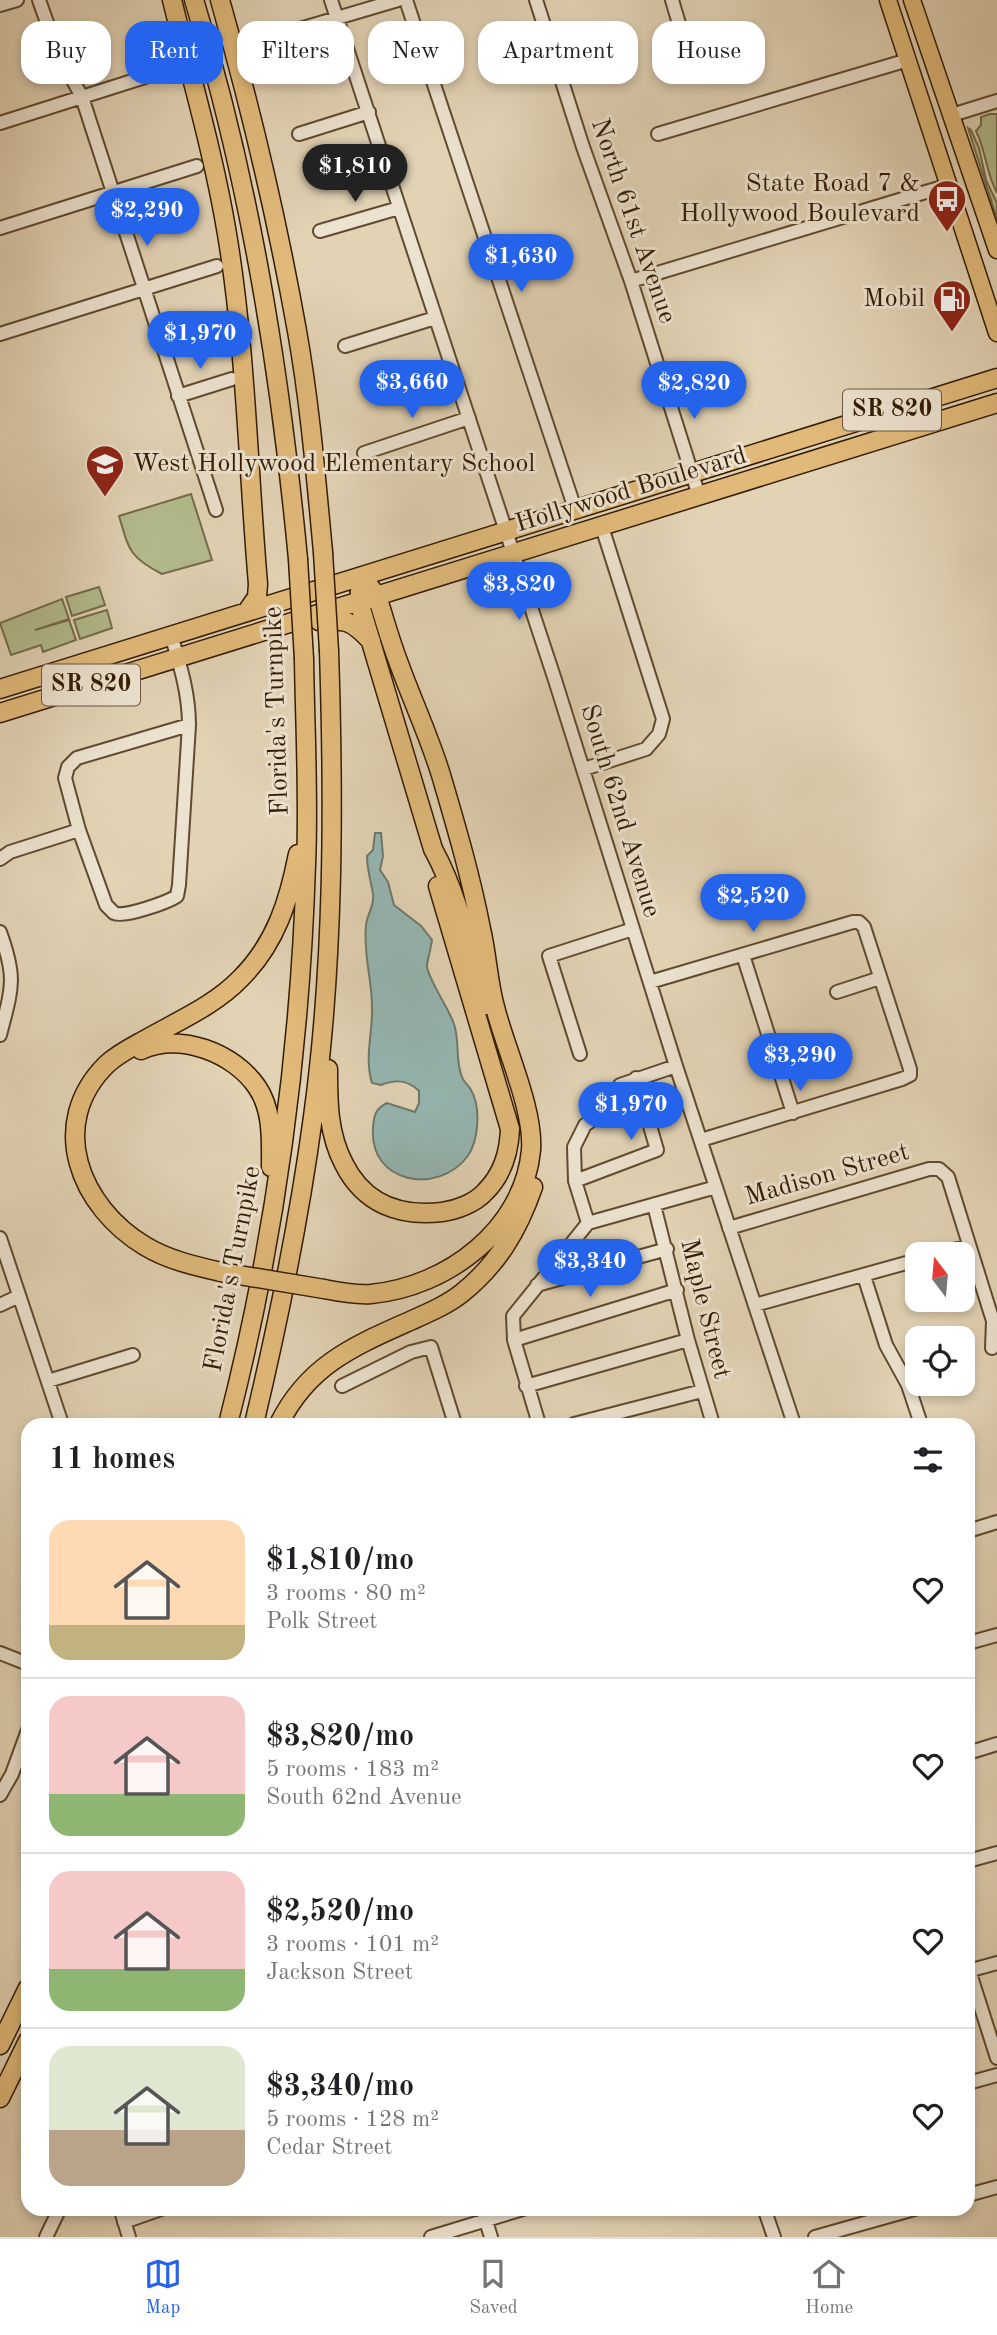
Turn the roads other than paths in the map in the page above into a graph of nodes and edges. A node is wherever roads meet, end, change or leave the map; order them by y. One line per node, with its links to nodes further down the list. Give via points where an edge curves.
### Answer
1 (17, 0): 13 (street)
2 (39, 0): 19 (street, via 57,51)
3 (172, 0): 55 (highway, via 217,184 235,292 258,584 257,597)
4 (194, 0): 64 (highway, Florida's Turnpike, bridge, via 235,152 281,404 298,559)
5 (220, 0): 70 (highway, Florida's Turnpike, bridge, via 273,207 309,409 329,651 332,841)
6 (331, 0): 14 (street, South 62nd Avenue)
7 (398, 0): 14 (street)
8 (406, 0): 48 (street)
9 (536, 0): 34 (street, North 61st Avenue)
10 (671, 0): 16 (street)
11 (888, 0): 17 (main road)
12 (912, 0): 22 (main road)
13 (0, 5)
14 (337, 18): 15 (street); 21 (street, South 62nd Avenue)
15 (327, 21)
16 (678, 21)
17 (908, 60): 25 (street); 27 (main road)
18 (125, 83): 19 (street)
19 (82, 97): 23 (street); 28 (street)
20 (997, 101): 22 (street)
21 (369, 111): 24 (street); 29 (street, South 62nd Avenue)
22 (952, 115): 32 (main road)
23 (0, 123)
24 (299, 134)
25 (658, 134)
26 (197, 166): 28 (street)
27 (949, 185): 34 (street); 37 (main road)
28 (112, 193): 30 (street); 35 (street)
29 (399, 208): 31 (street); 36 (street, South 62nd Avenue)
30 (0, 228)
31 (320, 231)
32 (997, 250)
33 (217, 266): 35 (street)
34 (631, 281): 46 (street, North 61st Avenue)
35 (143, 289): 38 (street); 42 (street)
36 (435, 318): 39 (street); 44 (street, South 62nd Avenue)
37 (997, 332)
38 (0, 334)
39 (345, 346)
40 (997, 378): 46 (highway, Hollywood Boulevard / SR 820)
41 (232, 379): 42 (street)
42 (178, 396): 49 (street)
43 (997, 403): 47 (highway, Hollywood Boulevard / SR 820)
44 (469, 418): 45 (street); 51 (street, South 62nd Avenue)
45 (364, 453)
46 (692, 473): 47 (street, North 61st Avenue); 48 (highway, Hollywood Boulevard / SR 820)
47 (699, 496): 50 (highway, Hollywood Boulevard / SR 820)
48 (575, 509): 51 (highway, Hollywood Boulevard / SR 820)
49 (216, 510)
50 (602, 527): 52 (highway, Hollywood Boulevard / SR 820); 63 (street, via 663,719 659,734 646,749)
51 (506, 530): 52 (street, South 62nd Avenue); 53 (highway, Hollywood Boulevard / SR 820)
52 (514, 554): 54 (highway, Hollywood Boulevard / SR 820); 63 (street, South 62nd Avenue)
53 (360, 576): 54 (highway); 55 (highway, Hollywood Boulevard / SR 820)
54 (368, 599): 56 (highway, Hollywood Boulevard / SR 820); 58 (highway); 72 (highway, via 440,773)
55 (248, 610): 57 (highway, Hollywood Boulevard / SR 820)
56 (291, 623): 58 (highway, via 341,619 354,624); 59 (highway, Hollywood Boulevard / SR 820)
57 (171, 635): 59 (street); 60 (highway, Hollywood Boulevard / SR 820)
58 (373, 643): 66 (highway)
59 (178, 659): 61 (highway, Hollywood Boulevard / SR 820); 62 (street, via 187,691)
60 (0, 689)
61 (1, 709)
62 (189, 725): 65 (street, via 77,758 68,766 65,778); 65 (street, via 177,896 123,915 114,913 106,905)
63 (584, 769): 68 (street, South 62nd Avenue)
64 (307, 813): 85 (highway, Florida's Turnpike, via 297,1024); 93 (highway, via 290,894 263,952 209,1005 109,1062 92,1081 78,1116 78,1162 90,1192 112,1220 161,1255)
65 (79, 830): 67 (street)
66 (433, 849): 70 (highway, via 442,902 510,1129 509,1151 500,1173 484,1194 466,1206 421,1214 397,1211 374,1199 344,1165 329,1116); 95 (highway, via 456,905 520,1125 520,1168 511,1193 494,1216 436,1266 379,1284)
67 (0, 859)
68 (633, 929): 74 (street, South 62nd Avenue); 77 (street, via 549,956)
69 (0, 932): 76 (street, via 13,984)
70 (328, 947): 111 (highway, Florida's Turnpike, via 312,1129 293,1250)
71 (743, 955): 73 (street, via 859,922); 74 (street); 80 (street)
72 (488, 964): 95 (highway, via 494,1004 530,1124 531,1150 517,1199 499,1227 475,1251 438,1275 408,1287 369,1294); 112 (highway, via 541,1125 543,1151 522,1219 500,1254 461,1294 328,1362)
73 (880, 978): 75 (street); 80 (street, via 910,1075)
74 (650, 982): 78 (street, South 62nd Avenue)
75 (837, 992)
76 (0, 1035)
77 (580, 1054)
78 (676, 1066): 79 (street); 81 (street, South 62nd Avenue)
79 (636, 1078): 82 (street, via 620,1085 606,1110 585,1125 574,1147); 82 (street, via 657,1150)
80 (793, 1113): 81 (street)
81 (701, 1140): 83 (street, South 62nd Avenue)
82 (575, 1181): 86 (street)
83 (716, 1187): 84 (street); 87 (street, South 62nd Avenue)
84 (654, 1205): 86 (street); 90 (street, Maple Street)
85 (271, 1223): 93 (highway, via 268,1112 258,1088 241,1069 220,1055 181,1043 146,1048 114,1065 85,1110 82,1144 94,1185 124,1220 162,1245); 110 (highway, Florida's Turnpike)
86 (588, 1223): 96 (street)
87 (729, 1228): 89 (street, Madison Street, via 939,1169 948,1177); 100 (street, South 62nd Avenue)
88 (0, 1238): 98 (street)
89 (967, 1242)
90 (667, 1249): 96 (street); 97 (street, Maple Street)
91 (905, 1264): 94 (street)
92 (975, 1266): 103 (street, via 993,1321)
93 (223, 1267): 95 (highway)
94 (864, 1276): 100 (street); 118 (street, via 886,1345 908,1385)
95 (325, 1285)
96 (537, 1285): 101 (street, via 513,1315)
97 (677, 1290): 101 (street); 102 (street, Maple Street)
98 (19, 1296): 99 (street); 105 (street)
99 (0, 1305)
100 (755, 1305): 117 (street, South 62nd Avenue)
101 (514, 1340): 107 (street)
102 (688, 1340): 107 (street); 108 (street, Maple Street)
103 (992, 1348)
104 (133, 1355): 105 (street)
105 (48, 1381): 109 (street)
106 (342, 1385): 113 (street, via 431,1347)
107 (526, 1386): 114 (street)
108 (702, 1391): 115 (street); 116 (street, Maple Street)
109 (60, 1418)
110 (230, 1418)
111 (255, 1418)
112 (283, 1418)
113 (453, 1418)
114 (537, 1418)
115 (597, 1418)
116 (711, 1418)
117 (792, 1418)
118 (919, 1418)
119 (997, 1522): 120 (street)
120 (975, 1529)
121 (997, 1635): 122 (street)
122 (975, 1641)
123 (0, 1653): 124 (street)
124 (21, 1661)
125 (997, 1744): 127 (street)
126 (21, 1749): 128 (street)
127 (975, 1751)
128 (0, 1796)
129 (997, 1853): 130 (street)
130 (975, 1859)
131 (997, 1963): 132 (street)
132 (975, 1968)
133 (975, 1991): 137 (street)
134 (21, 2002): 135 (highway)
135 (0, 2045)
136 (21, 2055): 140 (highway)
137 (997, 2058)
138 (997, 2075): 139 (street)
139 (975, 2081)
140 (0, 2098)
141 (997, 2187): 142 (street)
142 (975, 2193)
143 (56, 2216): 151 (street)
144 (122, 2216): 150 (street)
145 (141, 2216): 150 (street)
146 (479, 2216): 153 (street)
147 (485, 2216): 154 (street)
148 (767, 2216): 155 (street)
149 (890, 2216): 156 (street)
150 (124, 2222): 152 (street)
151 (46, 2237)
152 (129, 2237)
153 (431, 2237)
154 (491, 2237)
155 (774, 2237)
156 (815, 2237)

